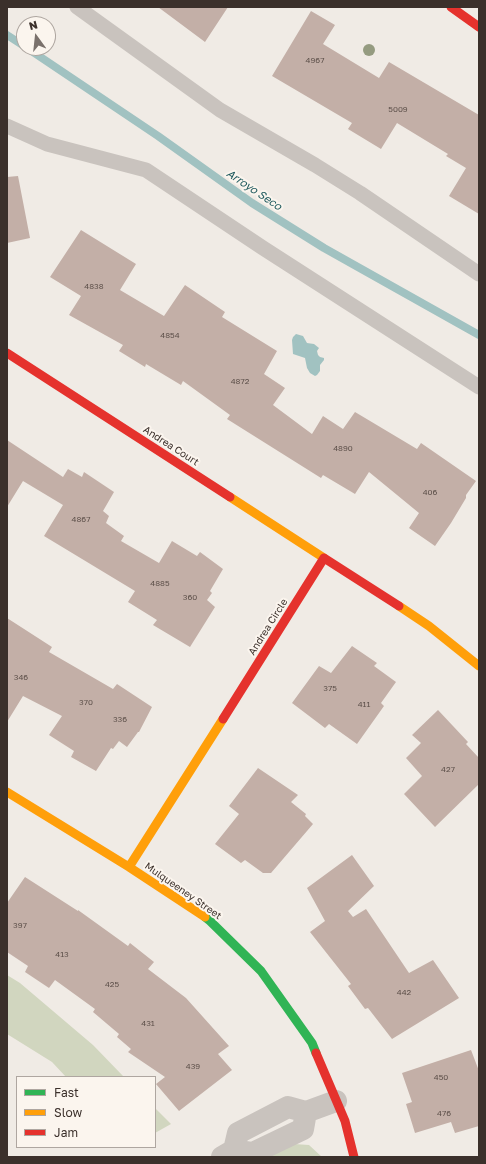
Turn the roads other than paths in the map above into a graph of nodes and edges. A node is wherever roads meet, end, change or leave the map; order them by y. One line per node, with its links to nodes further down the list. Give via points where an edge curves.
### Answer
1 (77, 7): 5 (lane, via 220,110 354,189)
2 (451, 7): 3 (street)
3 (479, 27)
4 (7, 126): 7 (lane, via 47,144 146,170)
5 (479, 274)
6 (7, 352): 8 (street, Andrea Court)
7 (479, 387)
8 (324, 558): 9 (street, via 429,626); 11 (street, Andrea Circle)
9 (479, 666)
10 (7, 792): 11 (street, Mulqueeney Street)
11 (129, 868): 12 (street, Mulqueeney Street, via 210,921 261,971 312,1043)
12 (336, 1101): 13 (street, via 306,1112 288,1107 238,1133); 14 (street, Mulqueeney Street, via 345,1121)
13 (228, 1154)
14 (354, 1157)

